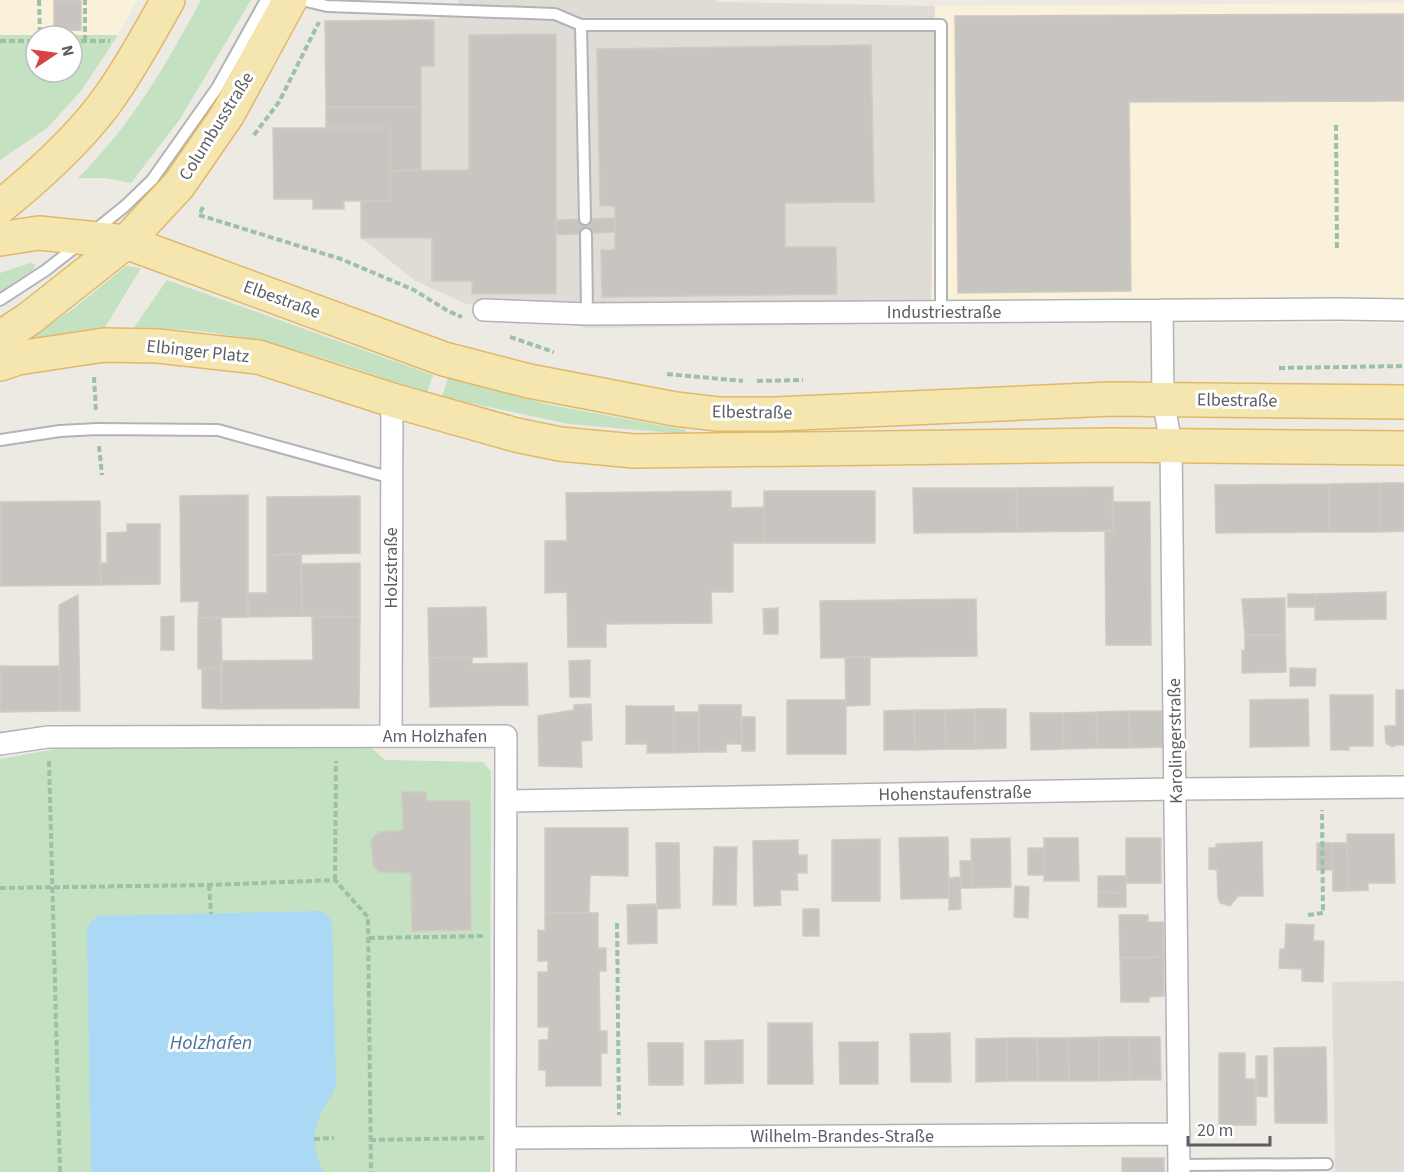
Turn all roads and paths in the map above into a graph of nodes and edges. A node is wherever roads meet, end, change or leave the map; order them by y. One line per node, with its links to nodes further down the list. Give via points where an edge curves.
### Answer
1 (39, 0): 7 (path)
2 (85, 0): 11 (path)
3 (168, 0): 14 (main road, via 98,112)
4 (266, 0): 18 (lane, via 217,88 152,180)
5 (290, 0): 20 (main road, Columbusstraße, via 228,114 178,185)
6 (302, 0): 8 (lane, via 327,6 555,14)
7 (40, 24)
8 (581, 25): 16 (lane); 25 (lane, via 941,25)
9 (0, 41): 10 (path)
10 (24, 41)
11 (85, 41): 12 (path)
12 (93, 41)
13 (1336, 124): 21 (path)
14 (0, 207)
15 (199, 215): 27 (path, via 341,259 414,290 448,310)
16 (585, 219)
17 (586, 234): 26 (lane)
18 (88, 237): 19 (main road, via 39,233); 20 (main road); 22 (lane)
19 (0, 239)
20 (126, 242): 29 (main road); 38 (main road, Elbestraße, via 444,358 529,381 675,409 777,414)
21 (1337, 251)
22 (0, 300)
23 (1162, 310): 24 (street, Industriestraße); 25 (street, Industriestraße); 38 (street, Karolingerstraße)
24 (1404, 310)
25 (941, 312): 26 (street, Industriestraße)
26 (587, 314): 27 (street, Industriestraße)
27 (477, 315)
28 (503, 334): 30 (path)
29 (0, 338)
30 (564, 355)
31 (0, 364): 39 (main road, Elbinger Platz, via 87,346 158,346 258,357)
32 (1404, 366): 33 (path)
33 (1277, 368)
34 (663, 374): 36 (path)
35 (814, 379): 37 (path)
36 (745, 381)
37 (756, 381)
38 (1164, 398): 40 (main road, Elbestraße); 42 (street, Karolingerstraße)
39 (392, 400): 42 (main road, Elbestraße, via 560,444 634,451); 44 (street, Holzstraße)
40 (1404, 402)
41 (0, 440): 44 (lane, via 97,429 218,430)
42 (1171, 445): 43 (main road, Elbestraße); 51 (street, Karolingerstraße)
43 (1404, 448)
44 (392, 478): 45 (street, Holzstraße)
45 (391, 736): 47 (street, Am Holzhafen); 52 (street, Am Holzhafen, via 506,736)
46 (48, 737): 47 (street, Am Holzhafen); 48 (street, Am Holzhafen); 55 (path)
47 (336, 737): 53 (path)
48 (0, 744)
49 (1404, 787): 50 (street, Hohenstaufenstraße)
50 (1322, 788): 51 (street, Hohenstaufenstraße); 58 (path, via 1323,913)
51 (1175, 789): 52 (street, Hohenstaufenstraße); 63 (street, Karolingerstraße)
52 (507, 801): 60 (street, Am Holzhafen)
53 (335, 880): 54 (path); 61 (path, via 369,917)
54 (210, 885): 55 (path); 57 (path)
55 (53, 887): 56 (path); 71 (path)
56 (0, 888)
57 (211, 914)
58 (1308, 915)
59 (617, 923): 62 (path)
60 (506, 935): 61 (path); 66 (street, Am Holzhafen)
61 (369, 938): 68 (path)
62 (619, 1084)
63 (1179, 1134): 66 (street, Wilhelm-Brandes-Straße); 70 (street, Karolingerstraße)
64 (334, 1138): 67 (path)
65 (470, 1138): 68 (path)
66 (505, 1138): 73 (street, Am Holzhafen)
67 (314, 1140)
68 (370, 1140): 72 (path)
69 (1327, 1164): 70 (lane)
70 (1179, 1168)
71 (60, 1172)
72 (371, 1172)
73 (505, 1172)

